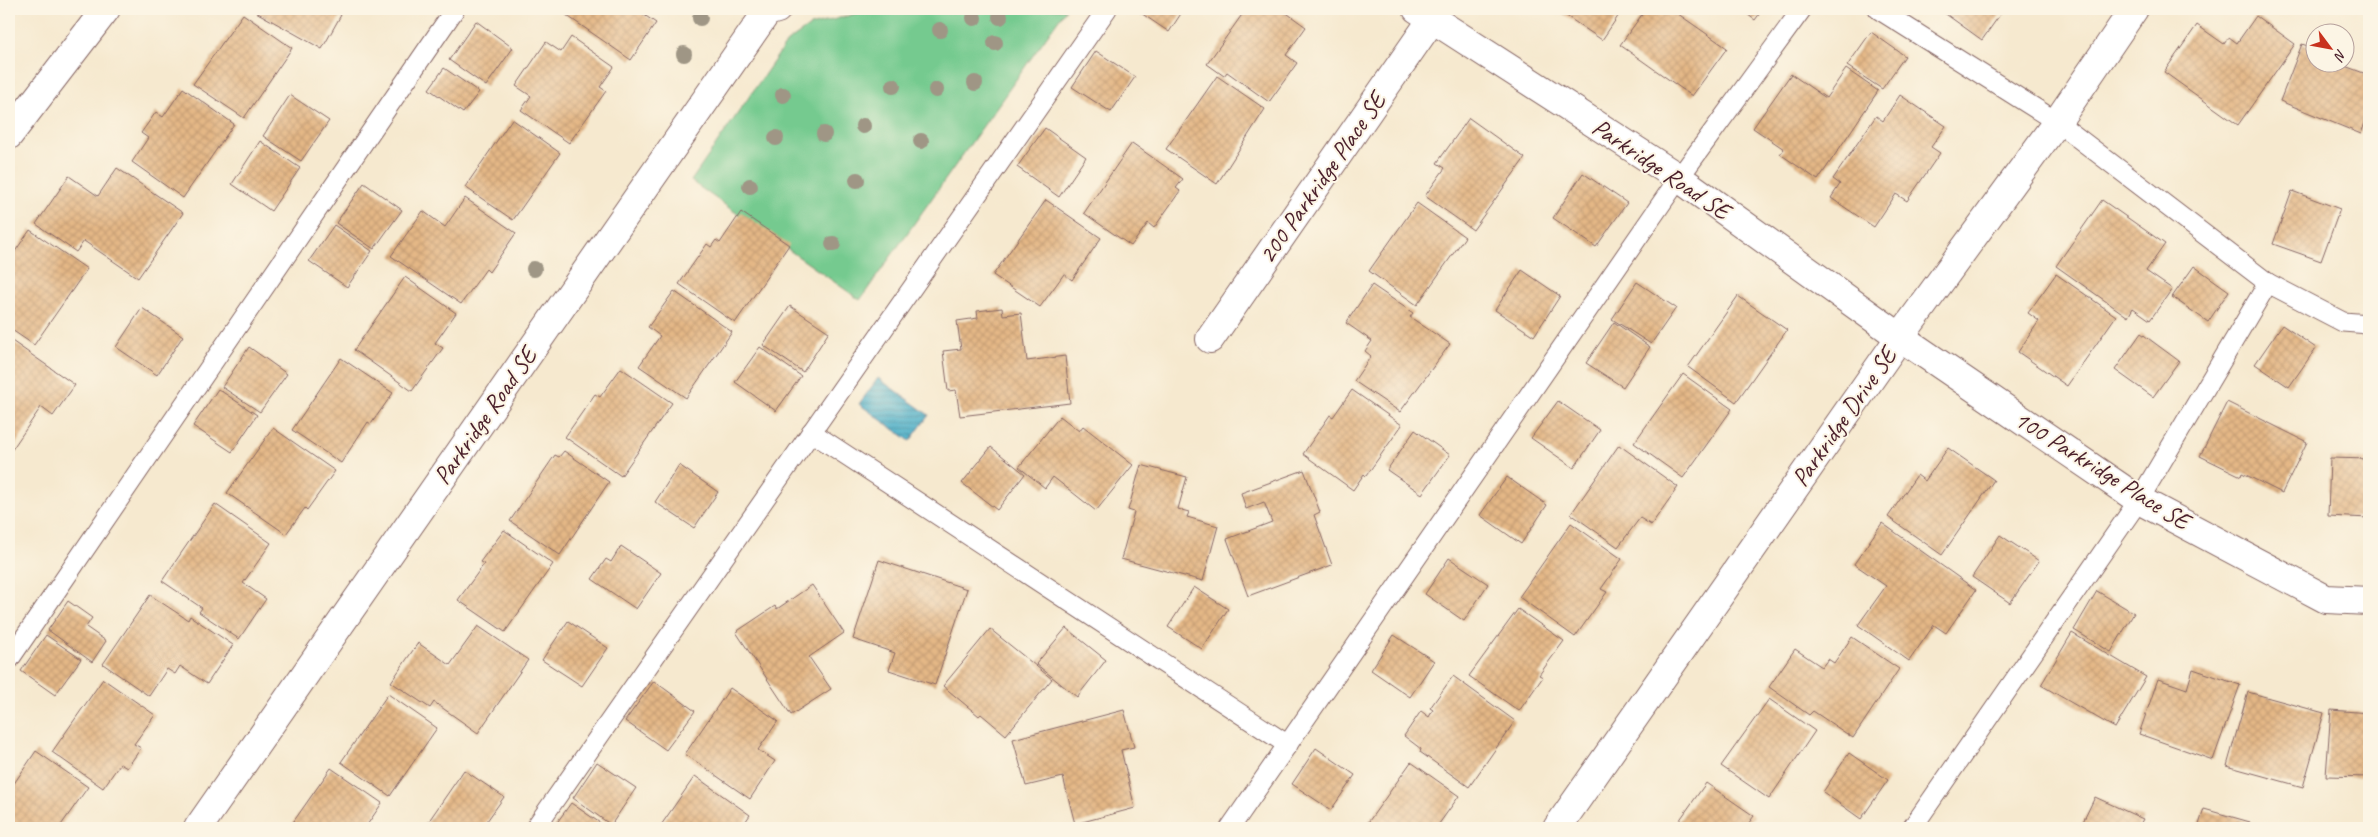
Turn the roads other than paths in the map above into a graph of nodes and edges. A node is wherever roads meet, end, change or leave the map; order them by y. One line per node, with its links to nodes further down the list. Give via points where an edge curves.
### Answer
1 (106, 9): 10 (street)
2 (454, 9): 19 (lane)
3 (777, 9): 21 (street, Parkridge Road SE, via 767,12)
4 (1106, 9): 16 (lane)
5 (1802, 9): 11 (lane)
6 (1878, 9): 9 (lane)
7 (2134, 9): 9 (street, Parkridge Drive SE)
8 (1425, 13): 11 (street, Parkridge Road SE); 15 (street, 200 Parkridge Place SE)
9 (2057, 122): 12 (lane); 14 (street, Parkridge Drive SE)
10 (9, 135)
11 (1679, 178): 14 (street, Parkridge Road SE); 20 (lane)
12 (2268, 283): 13 (lane, via 2343,322); 17 (lane)
13 (2369, 324)
14 (1900, 337): 17 (street, 100 Parkridge Place SE); 24 (street, Parkridge Drive SE)
15 (1210, 339)
16 (811, 432): 20 (lane); 22 (lane)
17 (2139, 500): 18 (street, 100 Parkridge Place SE, via 2326,598); 25 (lane)
18 (2369, 601)
19 (9, 660)
20 (1288, 746): 23 (lane)
21 (198, 828)
22 (535, 828)
23 (1230, 828)
24 (1557, 828)
25 (1912, 828)

